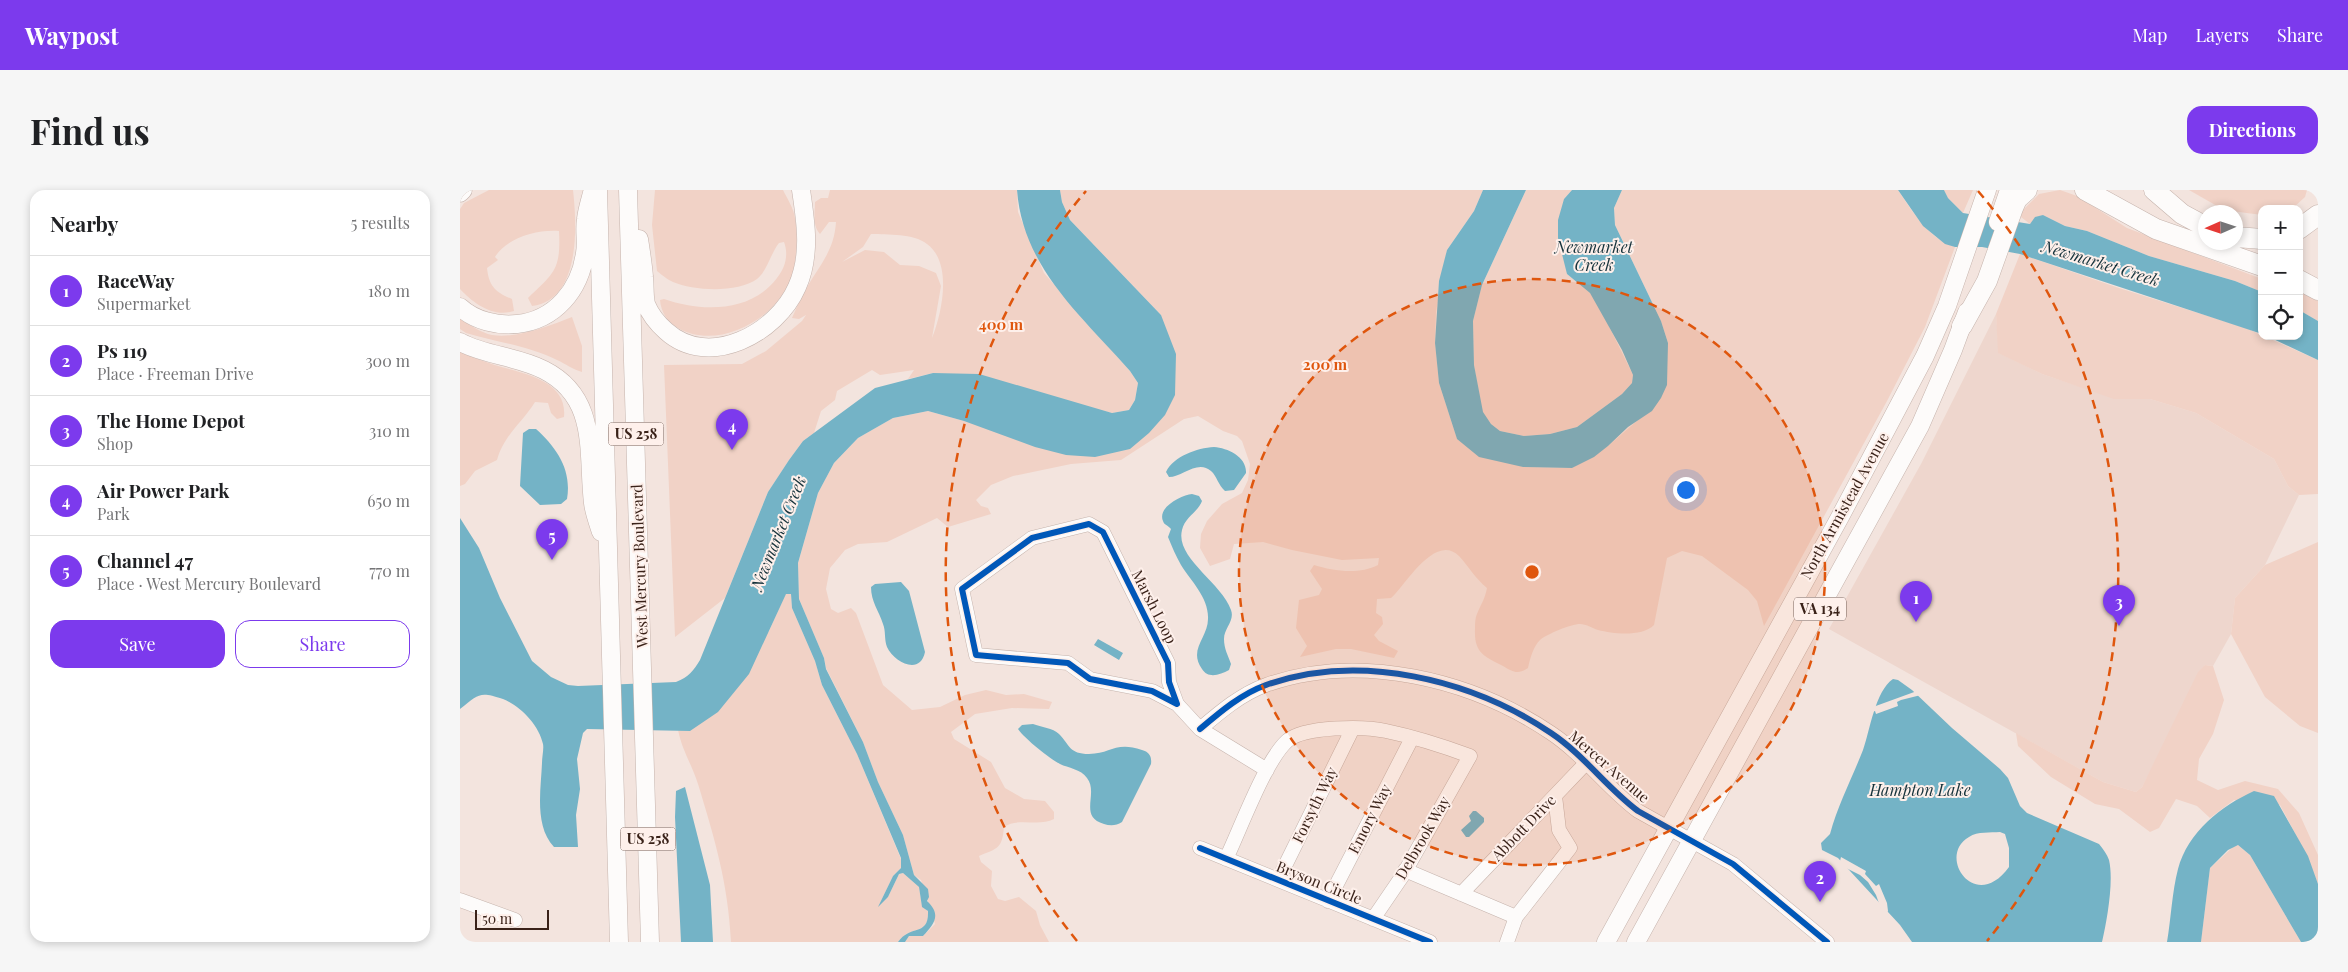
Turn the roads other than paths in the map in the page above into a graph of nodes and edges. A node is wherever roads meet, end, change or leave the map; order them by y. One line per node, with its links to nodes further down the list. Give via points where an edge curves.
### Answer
1 (463, 190): 11 (main road)
2 (593, 190): 23 (main road, via 585,220 586,251 579,278 572,292 557,307 539,319 514,324 486,321)
3 (598, 190): 26 (main road, West Mercury Boulevard / US 258)
4 (628, 190): 15 (main road, via 638,232 646,304 658,324 672,337 690,346 716,348 737,342 755,334 786,306 804,267); 49 (main road, West Mercury Boulevard / US 258)
5 (794, 190): 15 (main road)
6 (801, 190): 15 (main road)
7 (2009, 190): 13 (main road)
8 (2027, 190): 13 (highway)
9 (2086, 190): 20 (highway, via 2156,229)
10 (2154, 190): 16 (highway, via 2182,214)
11 (460, 193)
12 (1985, 197): 34 (main road, North Armistead Avenue / VA 134, via 1964,260 1925,356)
13 (2006, 213): 24 (highway, via 1987,267 1987,281)
14 (2318, 215): 17 (highway)
15 (806, 219)
16 (2198, 223)
17 (2303, 226)
18 (2243, 238): 19 (highway)
19 (2258, 239)
20 (2258, 265)
21 (2303, 282): 22 (highway)
22 (2318, 290)
23 (460, 307)
24 (1962, 326): 35 (main road, North Armistead Avenue / VA 134, via 1920,426)
25 (460, 342): 26 (main road, via 546,370 572,394 587,422 593,504)
26 (609, 564): 43 (main road, West Mercury Boulevard / US 258)
27 (1178, 704): 27 (street, Marsh Loop, via 1152,692 1090,679 1068,663 976,655 962,589 1032,538 1089,524 1102,532 1168,662 1169,682); 28 (street, Marsh Loop)
28 (1200, 729): 31 (street, Mercer Avenue, via 1248,693 1282,680 1346,672 1394,674 1446,684 1478,696 1551,733); 32 (street)
29 (1352, 730): 30 (street, via 1384,731); 32 (street, via 1317,729 1297,734 1285,742); 39 (street, Forsyth Way)
30 (1412, 738): 38 (street, Delbrook Way, via 1470,756); 42 (street, Emory Way)
31 (1587, 762): 33 (street, Abbott Drive); 34 (street, Mercer Avenue, via 1626,802)
32 (1267, 770): 37 (street)
33 (1555, 796): 40 (street, Abbott Drive); 44 (street, via 1559,830 1570,848)
34 (1668, 826): 35 (street, Mercer Avenue); 52 (main road, North Armistead Avenue / VA 134)
35 (1693, 840): 53 (main road, North Armistead Avenue / VA 134); 54 (street, Mercer Avenue, via 1743,871)
36 (1200, 848): 37 (street, Bryson Circle)
37 (1226, 859): 39 (street, Bryson Circle)
38 (1405, 870): 40 (street); 45 (street, Delbrook Way)
39 (1278, 880): 42 (street, Bryson Circle)
40 (1461, 894): 44 (street)
41 (460, 900): 46 (street)
42 (1328, 901): 45 (street, Bryson Circle)
43 (618, 912): 47 (main road, West Mercury Boulevard / US 258); 48 (main road)
44 (1516, 917): 51 (street)
45 (1372, 919): 50 (street, Bryson Circle)
46 (515, 920)
47 (619, 942)
48 (628, 942)
49 (650, 942)
50 (1430, 942)
51 (1507, 942)
52 (1606, 942)
53 (1636, 942)
54 (1827, 942)

